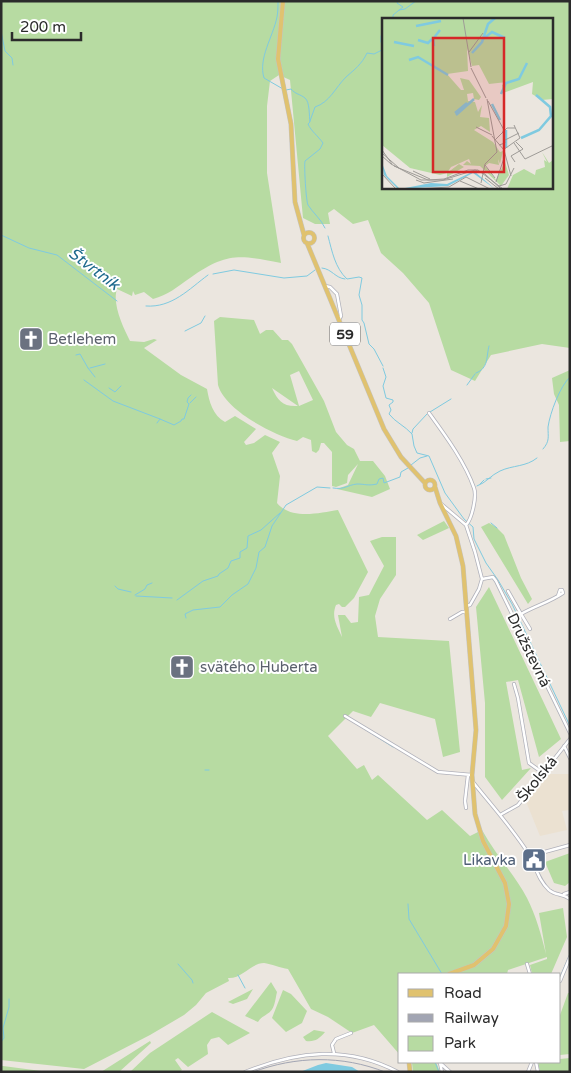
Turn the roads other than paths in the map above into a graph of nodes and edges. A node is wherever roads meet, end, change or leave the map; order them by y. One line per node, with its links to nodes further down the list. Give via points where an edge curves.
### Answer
1 (283, 1): 2 (main road, 59, via 277,53 291,124 294,191)
2 (300, 222): 3 (main road, 59); 4 (main road, 59)
3 (310, 232): 4 (main road); 5 (main road, 59)
4 (304, 235): 6 (main road, 59)
5 (314, 241): 6 (main road); 7 (main road, 59)
6 (307, 242): 7 (main road, 59)
7 (313, 256): 8 (main road, 59)
8 (325, 286): 9 (main road, 59); 9 (street, via 336,294)
9 (339, 320): 11 (main road, 59, via 384,429 397,452)
10 (429, 413): 16 (street, via 475,488)
11 (427, 481): 12 (main road, 59, via 435,483); 13 (main road, 59, via 425,488)
12 (435, 487): 13 (main road); 14 (main road)
13 (430, 490): 14 (main road, 59)
14 (436, 493): 15 (main road)
15 (440, 503): 16 (street); 20 (main road, via 460,546)
16 (468, 524): 17 (street)
17 (482, 579): 20 (street, via 470,605); 23 (street, Družstevná, via 493,577)
18 (508, 591): 22 (street)
19 (558, 596): 22 (street)
20 (466, 606): 21 (main road)
21 (467, 612): 24 (street); 33 (main road, via 476,733)
22 (521, 614): 23 (street); 25 (street)
23 (513, 617): 28 (street, Družstevná)
24 (450, 619)
25 (530, 629)
26 (514, 684): 32 (street, via 530,762)
27 (345, 716): 33 (street, via 438,772)
28 (570, 733)
29 (570, 739): 30 (street, Školská)
30 (564, 746): 31 (street); 32 (street, Školská)
31 (570, 758)
32 (543, 772): 36 (street, Školská, via 518,805)
33 (470, 775): 34 (main road); 35 (street)
34 (472, 781): 36 (street); 44 (main road, via 477,824 505,883 509,915 503,934 490,952 471,966)
35 (466, 808)
36 (500, 815): 38 (street)
37 (570, 845): 38 (street)
38 (530, 856): 40 (street, via 547,888)
39 (570, 892): 40 (street)
40 (564, 894): 41 (street)
41 (570, 899)
42 (570, 957): 46 (street)
43 (527, 964): 45 (street)
44 (452, 973)
45 (530, 973)
46 (561, 979)
47 (351, 1033): 48 (street, via 336,1039 332,1045)
48 (334, 1053): 50 (street, via 302,1054); 51 (street, via 369,1060)
49 (440, 1063): 52 (street)
50 (245, 1072)
51 (398, 1072)
52 (450, 1072)

